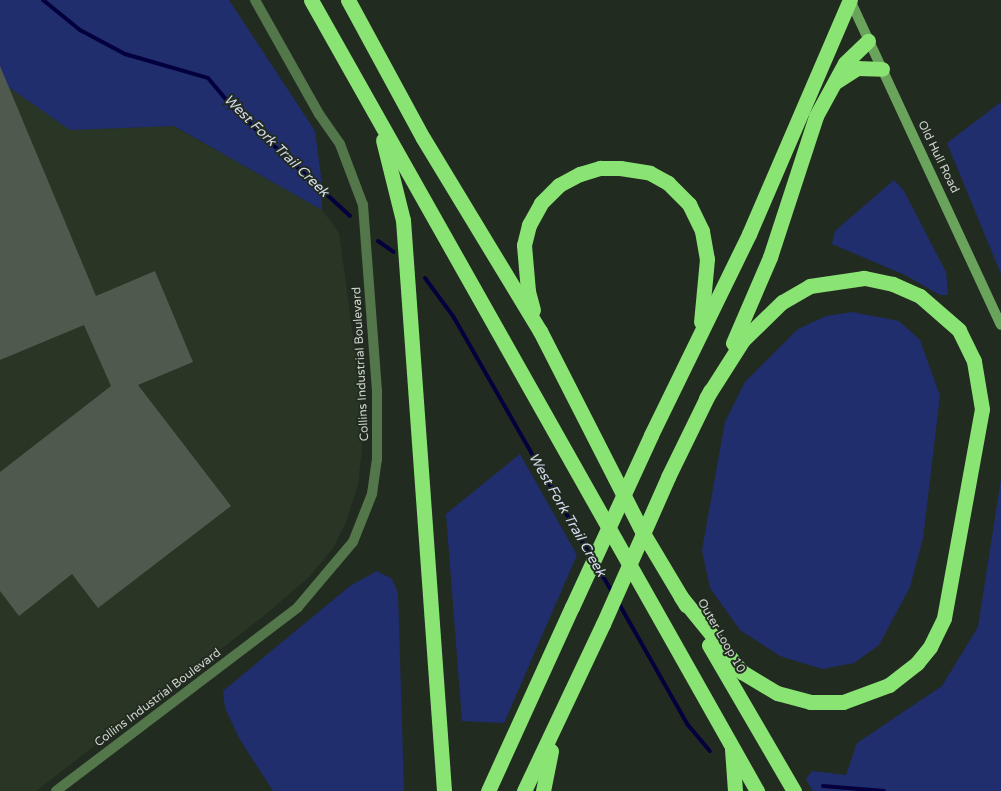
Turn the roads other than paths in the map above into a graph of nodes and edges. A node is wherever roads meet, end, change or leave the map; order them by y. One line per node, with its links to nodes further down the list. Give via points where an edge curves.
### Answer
1 (255, 0): 16 (street, Collins Industrial Boulevard, via 319,114 340,144 363,205 377,391 377,460 372,494 361,526 344,556 298,607)
2 (311, 0): 8 (highway)
3 (348, 0): 10 (highway, via 423,138)
4 (850, 0): 5 (main road, Old Hull Road); 11 (highway, via 748,234)
5 (868, 41): 6 (main road, Old Hull Road); 7 (highway, via 845,63)
6 (882, 69): 7 (highway, via 857,68); 9 (main road, Old Hull Road)
7 (832, 85): 12 (highway, via 802,151 780,228 751,305)
8 (379, 124): 15 (highway); 17 (highway, via 402,220)
9 (1001, 325)
10 (540, 331): 11 (highway, via 524,264 529,225 541,203 559,185 600,168 620,168 650,173 668,184 689,204 702,231 707,259); 13 (highway, Outer Loop 10, via 643,533)
11 (700, 332): 18 (highway, bridge)
12 (706, 398): 13 (highway, via 742,340 782,302 810,286 864,278 908,290 935,306 959,330 974,361 982,409 944,618 934,640 917,663 889,686 843,702 810,702 777,694 742,672); 14 (highway, bridge)
13 (681, 597): 23 (highway, Outer Loop 10)
14 (578, 678): 19 (highway); 20 (highway, via 547,762)
15 (732, 743): 21 (highway); 22 (highway)
16 (56, 791)
17 (444, 791)
18 (488, 791)
19 (524, 791)
20 (543, 791)
21 (735, 791)
22 (757, 791)
23 (794, 791)

